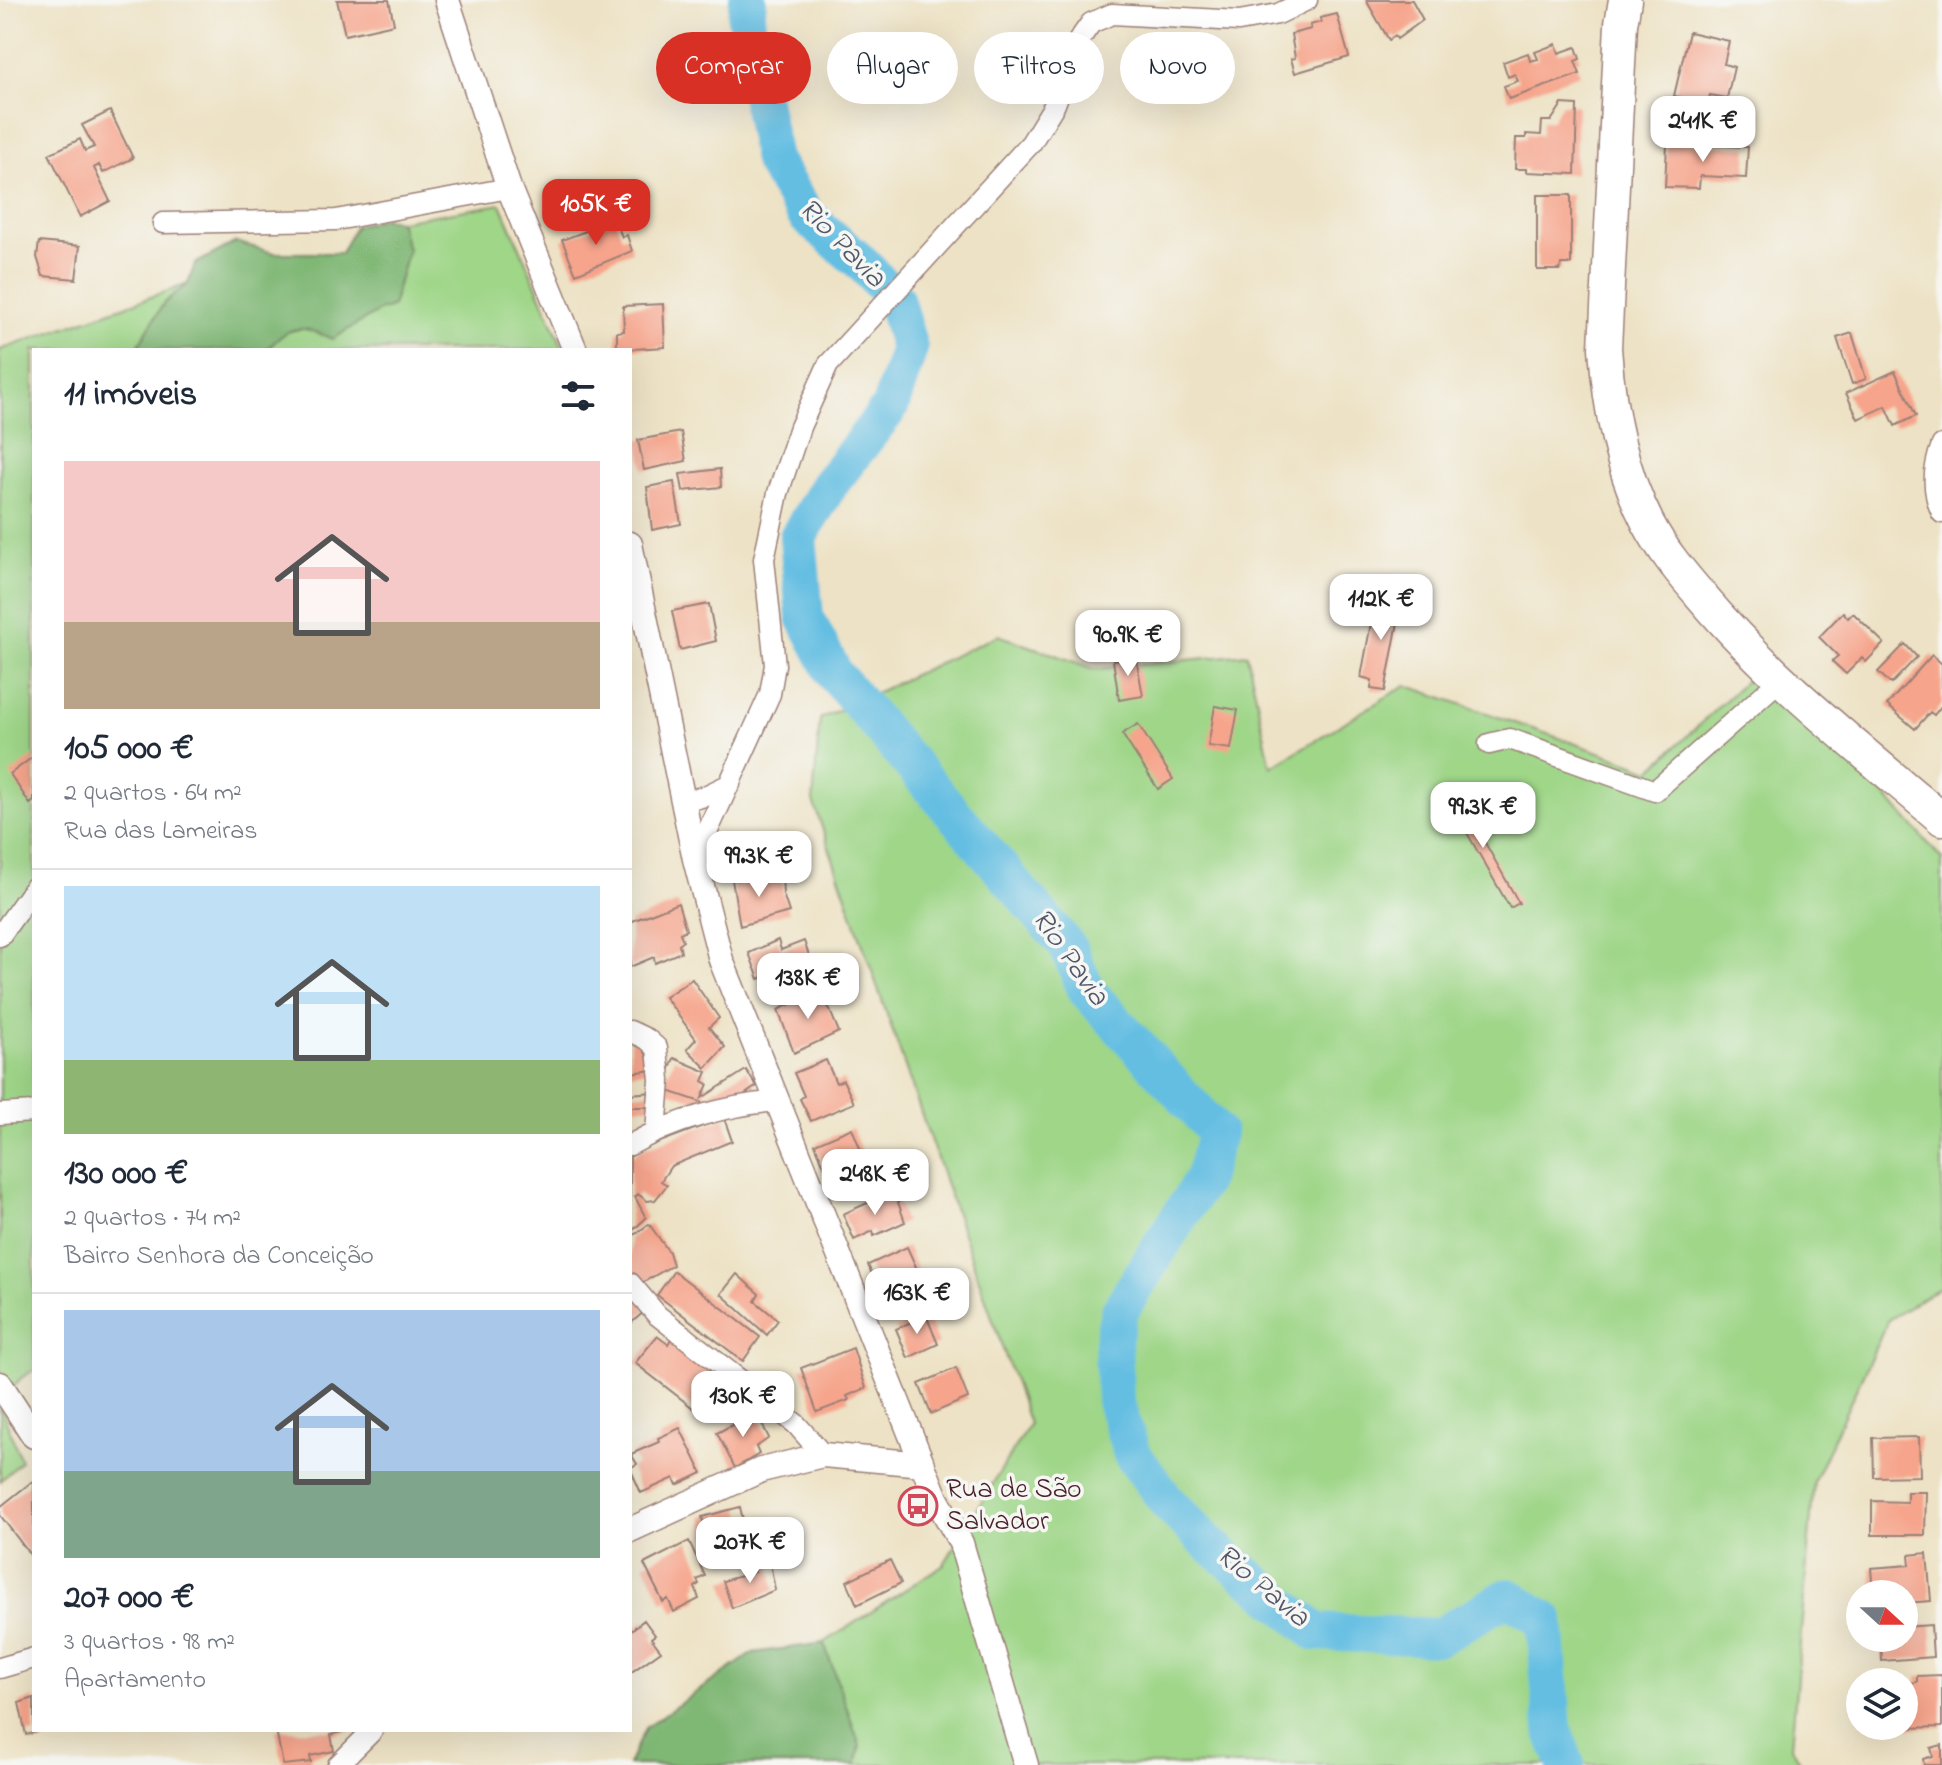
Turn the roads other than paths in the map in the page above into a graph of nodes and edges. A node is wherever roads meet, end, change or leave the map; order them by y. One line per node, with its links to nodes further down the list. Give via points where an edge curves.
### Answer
1 (447, 0): 4 (street)
2 (1307, 0): 13 (street, via 1278,14 1239,21 1112,14 1091,23 1079,40 1055,104 1031,143 828,365 778,493 764,559 775,665 770,694)
3 (1625, 0): 11 (main road, via 1605,348 1608,398 1626,470 1648,523 1695,589)
4 (509, 188): 5 (street, via 336,220); 6 (street)
5 (163, 223)
6 (574, 348)
7 (1942, 445): 8 (street, via 1934,472)
8 (1942, 513)
9 (632, 563): 10 (street)
10 (636, 601): 14 (street)
11 (1780, 680): 12 (street, via 1655,791 1510,739); 15 (main road)
12 (1489, 744)
13 (730, 784): 14 (street); 16 (street)
14 (684, 802): 16 (street)
15 (1942, 819)
16 (695, 859): 20 (street, via 721,960)
17 (32, 891): 18 (street)
18 (0, 936)
19 (632, 1032): 23 (street, via 657,1048)
20 (778, 1101): 23 (street, via 726,1108); 29 (street)
21 (32, 1112): 22 (street)
22 (0, 1114)
23 (656, 1132): 24 (street)
24 (632, 1144)
25 (632, 1285): 28 (street, via 657,1315 796,1424)
26 (0, 1384): 27 (street)
27 (32, 1433)
28 (823, 1455): 29 (street); 30 (street, via 761,1470)
29 (923, 1464): 35 (street, via 961,1543)
30 (632, 1529)
31 (32, 1659): 32 (street)
32 (0, 1668)
33 (371, 1732): 34 (street)
34 (338, 1765)
35 (1026, 1765)

